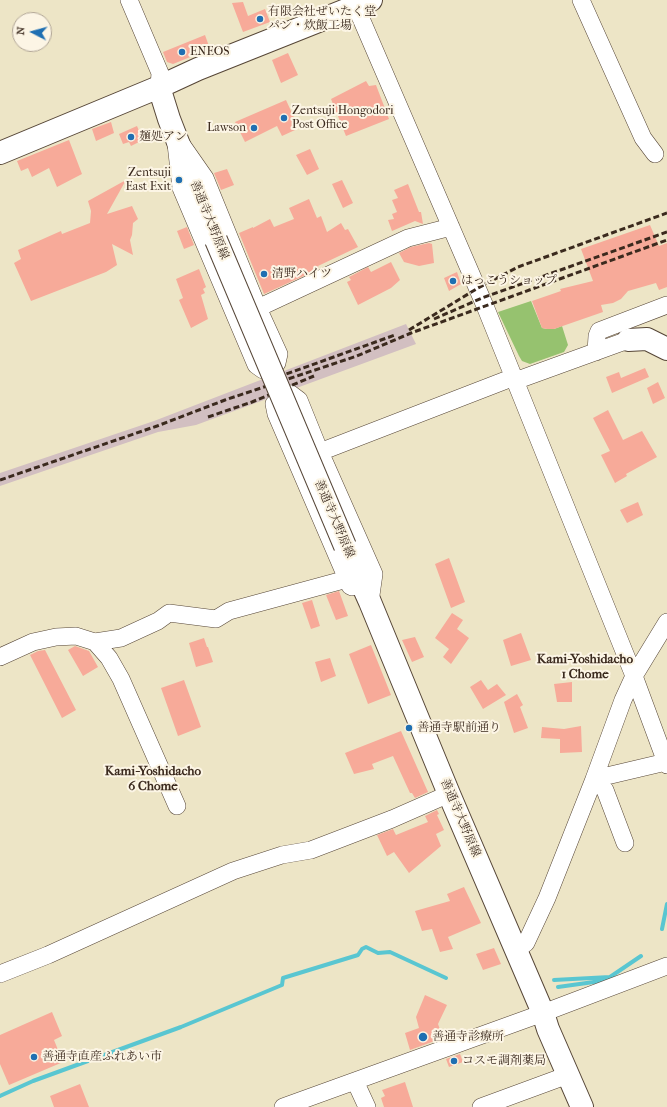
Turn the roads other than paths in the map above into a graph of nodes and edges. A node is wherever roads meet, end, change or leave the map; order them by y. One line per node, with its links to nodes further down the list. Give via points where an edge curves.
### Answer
1 (129, 0): 4 (street, via 158,67)
2 (581, 0): 7 (street, via 643,138)
3 (360, 2): 4 (main road); 8 (street)
4 (159, 87): 5 (main road, 善通寺大野原線); 6 (main road)
5 (175, 135): 10 (street, via 205,178); 10 (street, via 181,188 256,364 263,370 277,363 279,354); 17 (main road, 善通寺大野原線, bridge, via 216,240)
6 (0, 153)
7 (655, 154)
8 (451, 227): 10 (street, via 408,238); 14 (street)
9 (667, 305): 13 (street, via 600,331 597,336)
10 (258, 308)
11 (628, 340): 12 (main road, via 647,339); 13 (street)
12 (667, 349)
13 (596, 352): 14 (street)
14 (514, 379): 15 (street); 21 (street)
15 (320, 452): 16 (street, via 299,400 292,394 274,404 276,414); 17 (street, via 374,574)
16 (347, 579): 17 (street, via 350,586); 19 (street, via 229,611 216,619 169,613 158,621 121,638)
17 (370, 602): 24 (main road, 善通寺大野原線)
18 (667, 622): 21 (street)
19 (95, 642): 20 (street, via 76,636 56,637 33,642); 25 (street, via 109,658 121,679)
20 (0, 657)
21 (634, 676): 22 (street); 23 (street)
22 (667, 764): 23 (street)
23 (594, 779): 26 (street, via 605,790); 27 (street, via 531,934 526,943)
24 (449, 794): 27 (main road, 善通寺大野原線); 29 (street, via 311,850 282,855 233,870 48,955)
25 (177, 806)
26 (625, 843)
27 (516, 950): 30 (main road, 善通寺大野原線)
28 (667, 966): 30 (street)
29 (0, 974)
30 (543, 1013): 31 (main road, 善通寺大野原線); 32 (street)
31 (568, 1075): 35 (street); 36 (main road, 善通寺大野原線)
32 (355, 1081): 33 (street); 34 (street)
33 (283, 1107)
34 (367, 1107)
35 (481, 1107)
36 (582, 1107)

